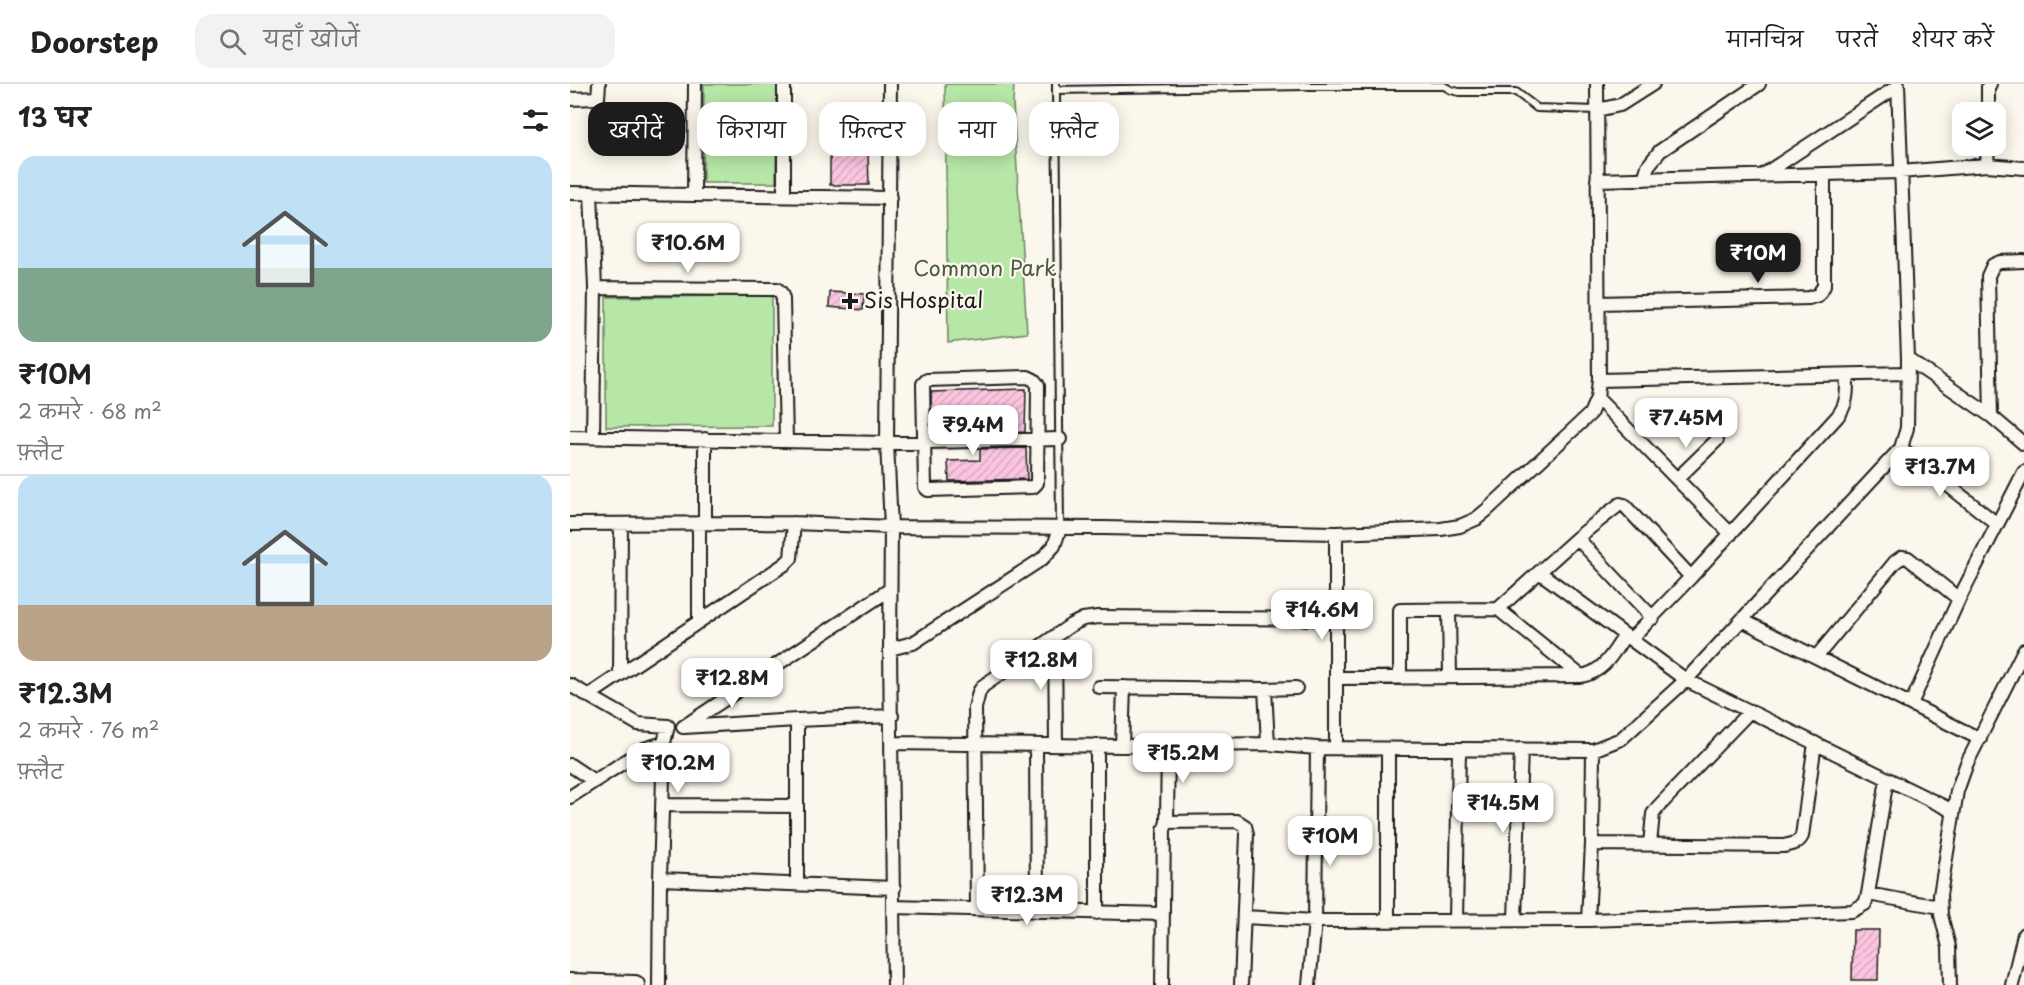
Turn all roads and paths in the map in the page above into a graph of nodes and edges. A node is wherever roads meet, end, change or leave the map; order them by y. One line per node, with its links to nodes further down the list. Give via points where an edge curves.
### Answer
1 (599, 84): 12 (street, via 598,98)
2 (695, 84): 25 (street)
3 (784, 84): 26 (street)
4 (890, 84): 27 (street)
5 (1597, 84): 14 (street)
6 (1653, 84): 14 (street, via 1620,105)
7 (1759, 84): 21 (street, via 1660,151)
8 (1990, 84): 13 (street)
9 (1303, 85): 11 (lane); 14 (lane, via 1444,86 1459,92 1516,92 1537,108)
10 (1898, 85): 18 (street); 20 (street)
11 (1056, 87): 41 (lane)
12 (570, 99)
13 (1988, 102)
14 (1597, 110): 22 (street)
15 (1988, 156): 16 (street)
16 (1988, 165): 17 (street); 18 (street)
17 (2024, 168)
18 (1900, 171): 19 (street); 31 (street)
19 (1824, 174): 20 (street); 30 (street, via 1824,286 1818,296)
20 (1762, 175): 21 (street)
21 (1644, 178): 22 (street)
22 (1597, 180): 30 (street)
23 (570, 193): 24 (street)
24 (591, 193): 25 (street); 29 (street)
25 (694, 194): 26 (street)
26 (784, 196): 27 (street)
27 (890, 198): 45 (street)
28 (2024, 261): 36 (street, via 2000,262 1993,265 1988,276)
29 (595, 288): 38 (street); 43 (street, via 777,289 783,299)
30 (1599, 303): 34 (street)
31 (1908, 359): 32 (street); 36 (street)
32 (1908, 372): 33 (street); 47 (street, via 1907,428)
33 (1847, 375): 34 (street); 58 (street, via 1847,398 1842,410)
34 (1599, 380): 35 (street)
35 (1597, 398): 49 (street); 57 (street, via 1590,414 1476,519 1441,529)
36 (1991, 416): 46 (street)
37 (570, 437): 38 (street)
38 (593, 437): 39 (street)
39 (705, 439): 43 (street); 50 (street)
40 (1038, 439): 41 (street); 44 (street); 44 (street, via 1037,483 1033,487 933,490 925,487); 44 (street, via 1038,385 1034,380 934,379 923,384)
41 (1060, 439): 56 (lane)
42 (1717, 440): 49 (street)
43 (786, 441): 45 (street)
44 (924, 442): 45 (street)
45 (886, 443): 55 (street)
46 (2024, 444)
47 (1901, 448): 54 (street); 68 (street)
48 (2024, 472): 54 (street)
49 (1677, 479): 58 (street)
50 (702, 523): 51 (street); 53 (street); 69 (street)
51 (794, 523): 55 (street); 69 (street, via 791,558)
52 (570, 524): 53 (street)
53 (621, 524): 75 (street)
54 (1997, 524): 63 (street)
55 (891, 527): 56 (street); 62 (street)
56 (1060, 528): 57 (street); 72 (street, via 1054,546 1042,559 913,643)
57 (1336, 533): 67 (street)
58 (1731, 534): 61 (street)
59 (1577, 538): 60 (street); 61 (street, via 1614,507 1624,505); 66 (street)
60 (1539, 572): 64 (street); 71 (street)
61 (1691, 577): 66 (street)
62 (889, 590): 72 (street); 92 (street)
63 (1959, 598): 74 (street, via 1902,557); 87 (street)
64 (1498, 609): 65 (street); 76 (street)
65 (1449, 610): 77 (street); 79 (street, via 1400,610)
66 (1653, 618): 71 (street)
67 (1336, 619): 70 (street, via 1098,617 1083,619); 78 (street)
68 (1742, 620): 74 (street); 80 (street)
69 (699, 622): 75 (street)
70 (1055, 636): 97 (street, via 983,686 975,708); 100 (street)
71 (1628, 637): 76 (street, via 1597,671); 80 (street)
72 (890, 649): 89 (street)
73 (2024, 651): 93 (street)
74 (1817, 656): 87 (street)
75 (620, 674): 86 (street)
76 (1581, 676): 77 (street)
77 (1450, 677): 79 (street)
78 (1337, 678): 79 (street); 105 (street)
79 (1400, 678)
80 (1686, 680): 88 (street); 109 (street, via 1621,739)
81 (570, 685): 86 (street)
82 (1099, 687): 83 (street)
83 (1124, 687): 85 (street); 103 (street)
84 (1296, 688): 85 (street)
85 (1265, 689): 98 (street)
86 (588, 696): 91 (street, via 638,724)
87 (1911, 704): 93 (street)
88 (1750, 711): 96 (street); 119 (street, via 1658,807 1653,814)
89 (892, 716): 90 (street); 95 (street)
90 (796, 720): 92 (street); 115 (street)
91 (668, 726): 92 (street); 94 (street)
92 (683, 727)
93 (1980, 739): 116 (street, via 1962,776)
94 (664, 743): 112 (street, via 644,749); 114 (street)
95 (892, 743): 97 (street); 122 (street)
96 (1815, 743): 111 (street); 119 (street, via 1799,841 1784,846)
97 (977, 744): 99 (street); 126 (street)
98 (1268, 744): 101 (street); 104 (street)
99 (1036, 745): 100 (street); 127 (street)
100 (1056, 745): 102 (street)
101 (1168, 745): 103 (street); 117 (street)
102 (1096, 746): 103 (street); 128 (street)
103 (1122, 746)
104 (1317, 748): 105 (street); 135 (street)
105 (1336, 748): 106 (street)
106 (1388, 748): 107 (street); 132 (street)
107 (1459, 749): 108 (street); 133 (street)
108 (1521, 749): 109 (street); 131 (street)
109 (1593, 750): 118 (street)
110 (570, 765): 112 (street)
111 (1887, 778): 116 (street); 123 (street)
112 (594, 782): 113 (street)
113 (570, 797)
114 (662, 805): 115 (street); 120 (street)
115 (797, 806): 121 (street)
116 (1953, 811): 125 (street)
117 (1167, 822): 129 (street); 130 (street, via 1237,821 1245,826)
118 (1592, 844): 119 (street); 134 (street)
119 (1650, 844)
120 (660, 879): 121 (street); 139 (street)
121 (797, 883): 122 (street)
122 (894, 888): 124 (street)
123 (1868, 894): 125 (street); 134 (street, via 1865,904 1852,911)
124 (893, 907): 126 (street); 140 (street)
125 (1940, 907): 144 (street, via 1949,947)
126 (977, 909): 127 (street)
127 (1037, 911): 128 (street)
128 (1097, 913): 129 (street)
129 (1162, 914): 141 (street)
130 (1245, 917): 135 (street); 142 (street)
131 (1515, 919): 133 (street); 134 (street)
132 (1388, 920): 133 (street); 135 (street)
133 (1456, 920)
134 (1588, 920)
135 (1315, 921): 143 (street)
136 (2024, 934): 145 (street)
137 (570, 983): 138 (street)
138 (635, 985)
139 (660, 985)
140 (894, 985)
141 (1162, 985)
142 (1241, 985)
143 (1309, 985)
144 (1950, 985)
145 (2012, 985)

